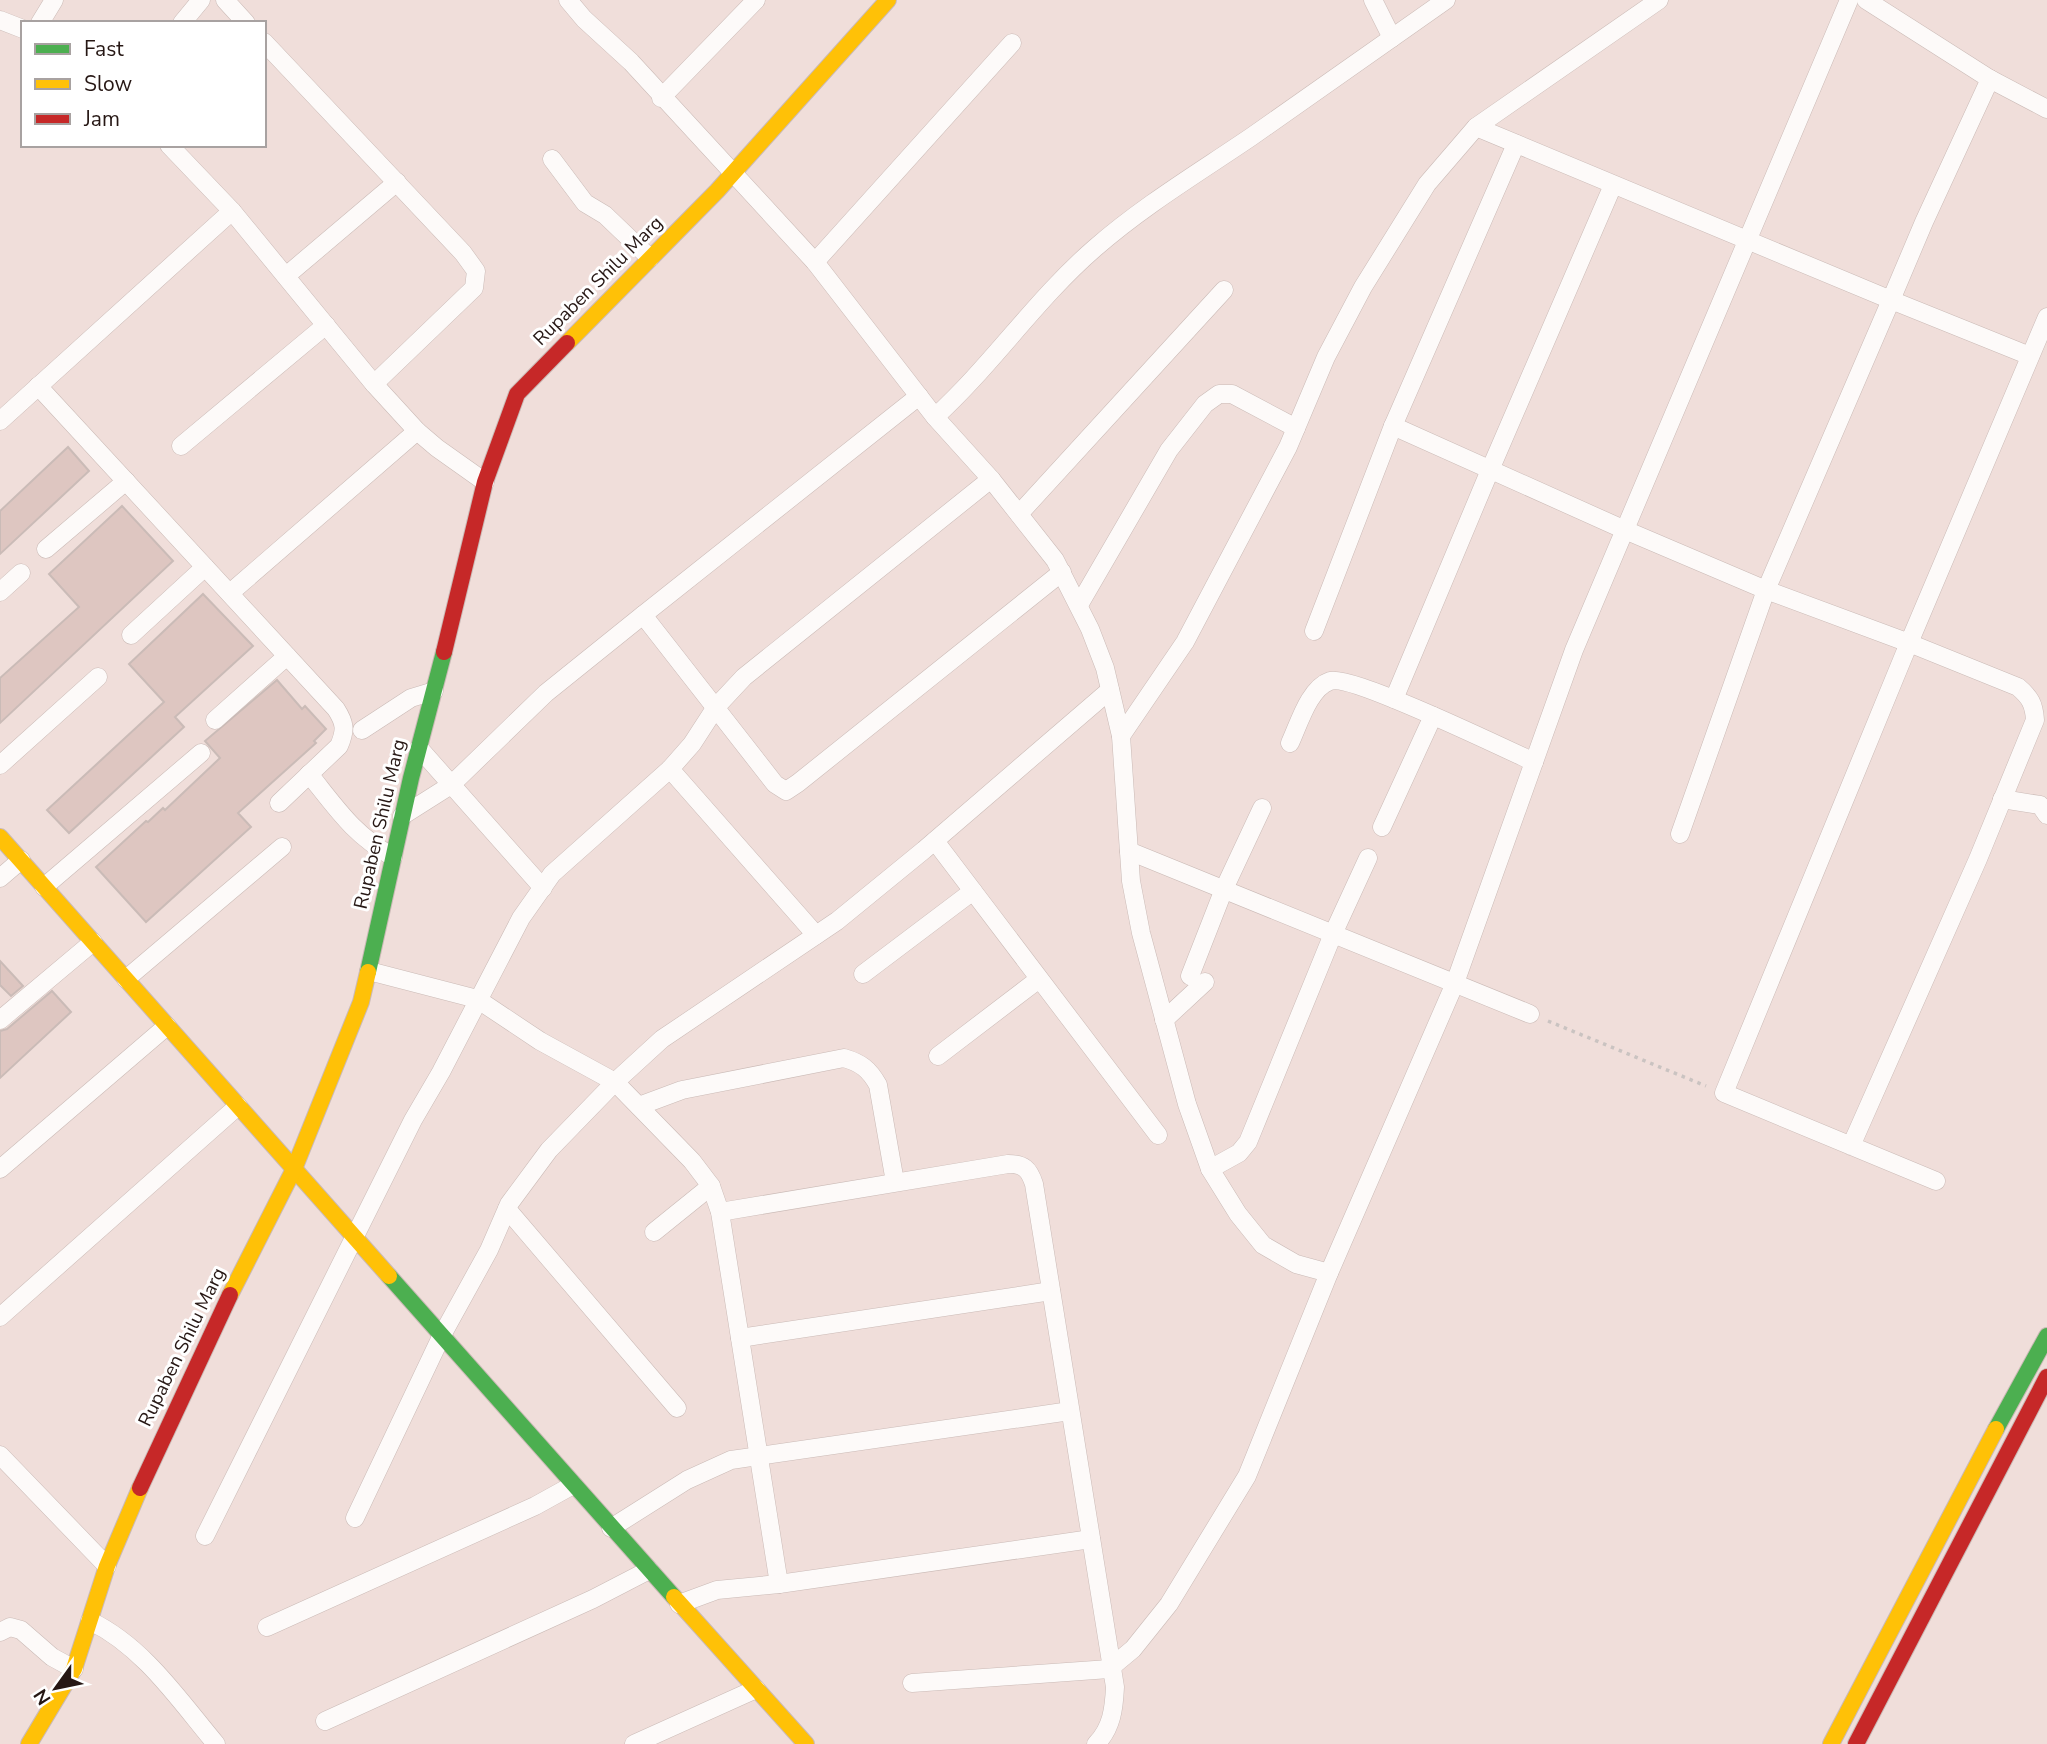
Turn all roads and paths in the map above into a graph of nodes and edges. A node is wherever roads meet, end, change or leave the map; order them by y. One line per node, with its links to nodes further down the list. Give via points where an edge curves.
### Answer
1 (54, 0): 13 (street)
2 (201, 0): 14 (street)
3 (225, 0): 15 (street)
4 (568, 0): 21 (street)
5 (756, 0): 21 (street)
6 (888, 0): 27 (street, Rupaben Shilu Marg)
7 (1373, 0): 17 (street)
8 (1446, 0): 17 (street)
9 (1659, 0): 23 (street)
10 (1849, 0): 31 (street)
11 (1866, 0): 20 (street)
12 (0, 20): 16 (street)
13 (41, 21)
14 (184, 21)
15 (244, 21)
16 (21, 28)
17 (1392, 38): 43 (street, via 1126,222 1077,264 978,376)
18 (1012, 43): 33 (street)
19 (266, 44): 28 (street)
20 (1990, 79): 22 (street); 36 (street)
21 (661, 98): 27 (street)
22 (2047, 109)
23 (1476, 127): 24 (street); 46 (street, via 1427,184 1363,287)
24 (1516, 144): 29 (street); 45 (street)
25 (171, 147): 30 (street)
26 (552, 159): 32 (street, via 584,203 605,215)
27 (734, 173): 32 (street, Rupaben Shilu Marg); 33 (street)
28 (397, 181): 34 (street); 40 (street, via 476,271 474,288)
29 (1613, 185): 31 (street); 49 (street)
30 (232, 211): 34 (street); 41 (street)
31 (1745, 241): 36 (street); 54 (street)
32 (650, 258): 52 (street, Rupaben Shilu Marg, via 517,394)
33 (815, 262): 42 (street)
34 (286, 276): 38 (street)
35 (1224, 290): 53 (street)
36 (1891, 300): 39 (street); 59 (street)
37 (2047, 317): 39 (street)
38 (326, 325): 40 (street); 48 (street)
39 (2030, 356): 66 (street)
40 (374, 384): 47 (street)
41 (38, 386): 44 (street); 51 (street)
42 (919, 396): 43 (street); 63 (street)
43 (935, 417): 50 (street)
44 (0, 421)
45 (1393, 426): 49 (street); 64 (street)
46 (1296, 428): 62 (street, via 1232,394 1219,394 1205,404 1169,450); 76 (street, via 1185,642)
47 (417, 430): 52 (street); 61 (street)
48 (181, 446)
49 (1490, 470): 54 (street); 71 (street)
50 (991, 479): 53 (street); 72 (street, via 744,677)
51 (126, 481): 55 (street); 56 (street)
52 (485, 482): 70 (street, Rupaben Shilu Marg)
53 (1019, 514): 57 (street)
54 (1625, 530): 59 (street); 80 (street, via 1574,650)
55 (46, 549)
56 (205, 567): 61 (street); 65 (street)
57 (1062, 572): 62 (street); 72 (street, via 786,791 775,784)
58 (21, 573): 60 (street)
59 (1766, 590): 66 (street); 91 (street)
60 (0, 592)
61 (230, 593): 67 (street)
62 (1079, 606): 69 (street)
63 (643, 615): 72 (street); 84 (street, via 546,693)
64 (1314, 631)
65 (131, 635)
66 (1909, 643): 85 (street, via 2018,687 2029,697 2035,720); 119 (street)
67 (287, 656): 74 (street); 83 (street, via 345,722 339,746)
68 (98, 677): 81 (street)
69 (1110, 690): 76 (street); 93 (street)
70 (434, 691): 75 (street, via 411,698); 78 (street, Rupaben Shilu Marg)
71 (1394, 699): 73 (street); 77 (street, via 1333,679 1313,697)
72 (716, 707): 82 (street)
73 (1433, 716): 80 (street); 90 (street)
74 (215, 720)
75 (362, 730)
76 (1121, 736): 95 (street)
77 (1290, 743)
78 (419, 748): 84 (street); 88 (street, Rupaben Shilu Marg)
79 (201, 753): 100 (street)
80 (1534, 762): 111 (street)
81 (0, 765)
82 (670, 769): 101 (street, via 552,874); 105 (street)
83 (309, 774): 86 (street); 96 (street, via 354,830)
84 (451, 785): 88 (street); 101 (street)
85 (2002, 799): 89 (street, via 2039,805); 123 (street)
86 (279, 803)
87 (1262, 808): 102 (street)
88 (402, 816): 96 (street, Rupaben Shilu Marg)
89 (2047, 816)
90 (1382, 827)
91 (1680, 834)
92 (0, 837): 98 (street)
93 (935, 841): 103 (street); 105 (street)
94 (282, 846): 109 (street)
95 (1129, 850): 102 (street); 115 (street, via 1141,933)
96 (393, 857): 107 (street, Rupaben Shilu Marg)
97 (1368, 858): 104 (street)
98 (20, 860): 99 (street); 100 (street)
99 (0, 878)
100 (44, 887): 106 (street)
101 (543, 888): 112 (street, via 521,918)
102 (1224, 889): 104 (street); 115 (street, via 1197,979)
103 (973, 891): 108 (street); 110 (street)
104 (1333, 934): 111 (street); 126 (street, via 1248,1142 1239,1153)
105 (816, 935): 118 (street, via 662,1039)
106 (93, 942): 109 (street); 114 (street)
107 (369, 971): 112 (street); 125 (street, Rupaben Shilu Marg, via 362,1002)
108 (863, 974)
109 (126, 979): 116 (street)
110 (1039, 979): 117 (street); 122 (street)
111 (1455, 983): 113 (street); 134 (street)
112 (477, 999): 118 (street, via 540,1041); 133 (street)
113 (1530, 1014): 119 (path)
114 (0, 1020)
115 (1164, 1020): 126 (street)
116 (167, 1026): 120 (street); 124 (street)
117 (938, 1056)
118 (615, 1082): 121 (street); 130 (street, via 549,1150)
119 (1724, 1093): 123 (street)
120 (238, 1106): 125 (street); 136 (street)
121 (639, 1106): 128 (street, via 682,1090 844,1058 861,1063 878,1085); 129 (street)
122 (1157, 1135)
123 (1851, 1146): 127 (street)
124 (0, 1169)
125 (294, 1169): 133 (street); 150 (street, Rupaben Shilu Marg, via 155,1452)
126 (1210, 1169): 134 (street, via 1263,1245 1296,1264)
127 (1936, 1181)
128 (895, 1182): 131 (street); 135 (street, via 1021,1164 1034,1184)
129 (711, 1186): 131 (street); 132 (street)
130 (507, 1209): 138 (street); 141 (street)
131 (719, 1212): 139 (street)
132 (654, 1232)
133 (354, 1236): 138 (street); 148 (street)
134 (1329, 1273): 157 (street, via 1247,1476 1169,1604 1133,1649)
135 (1051, 1291): 139 (street); 142 (street)
136 (0, 1317)
137 (2047, 1336): 167 (street)
138 (440, 1337): 145 (street); 146 (street)
139 (740, 1338): 143 (street)
140 (2047, 1377): 168 (street)
141 (677, 1408)
142 (1070, 1411): 143 (street); 149 (street)
143 (759, 1454): 147 (street, via 707,1470); 152 (street)
144 (0, 1455): 150 (street)
145 (573, 1485): 147 (street); 155 (street)
146 (355, 1517)
147 (611, 1528): 151 (street)
148 (205, 1536)
149 (1091, 1539): 152 (street); 157 (street)
150 (107, 1566): 154 (street, Rupaben Shilu Marg)
151 (649, 1570): 153 (street); 161 (street)
152 (779, 1584): 153 (street, via 716,1590)
153 (679, 1604): 160 (street)
154 (90, 1621): 158 (street, Rupaben Shilu Marg); 163 (street, via 123,1640)
155 (267, 1627)
156 (0, 1632): 158 (street, via 10,1627 21,1630)
157 (1112, 1665): 159 (street, via 1109,1669); 166 (street, via 1113,1715)
158 (74, 1670): 162 (street, Rupaben Shilu Marg)
159 (912, 1683)
160 (756, 1689): 164 (street); 165 (street)
161 (325, 1721)
162 (29, 1744)
163 (216, 1744)
164 (634, 1744)
165 (806, 1744)
166 (1096, 1744)
167 (1831, 1744)
168 (1856, 1744)

